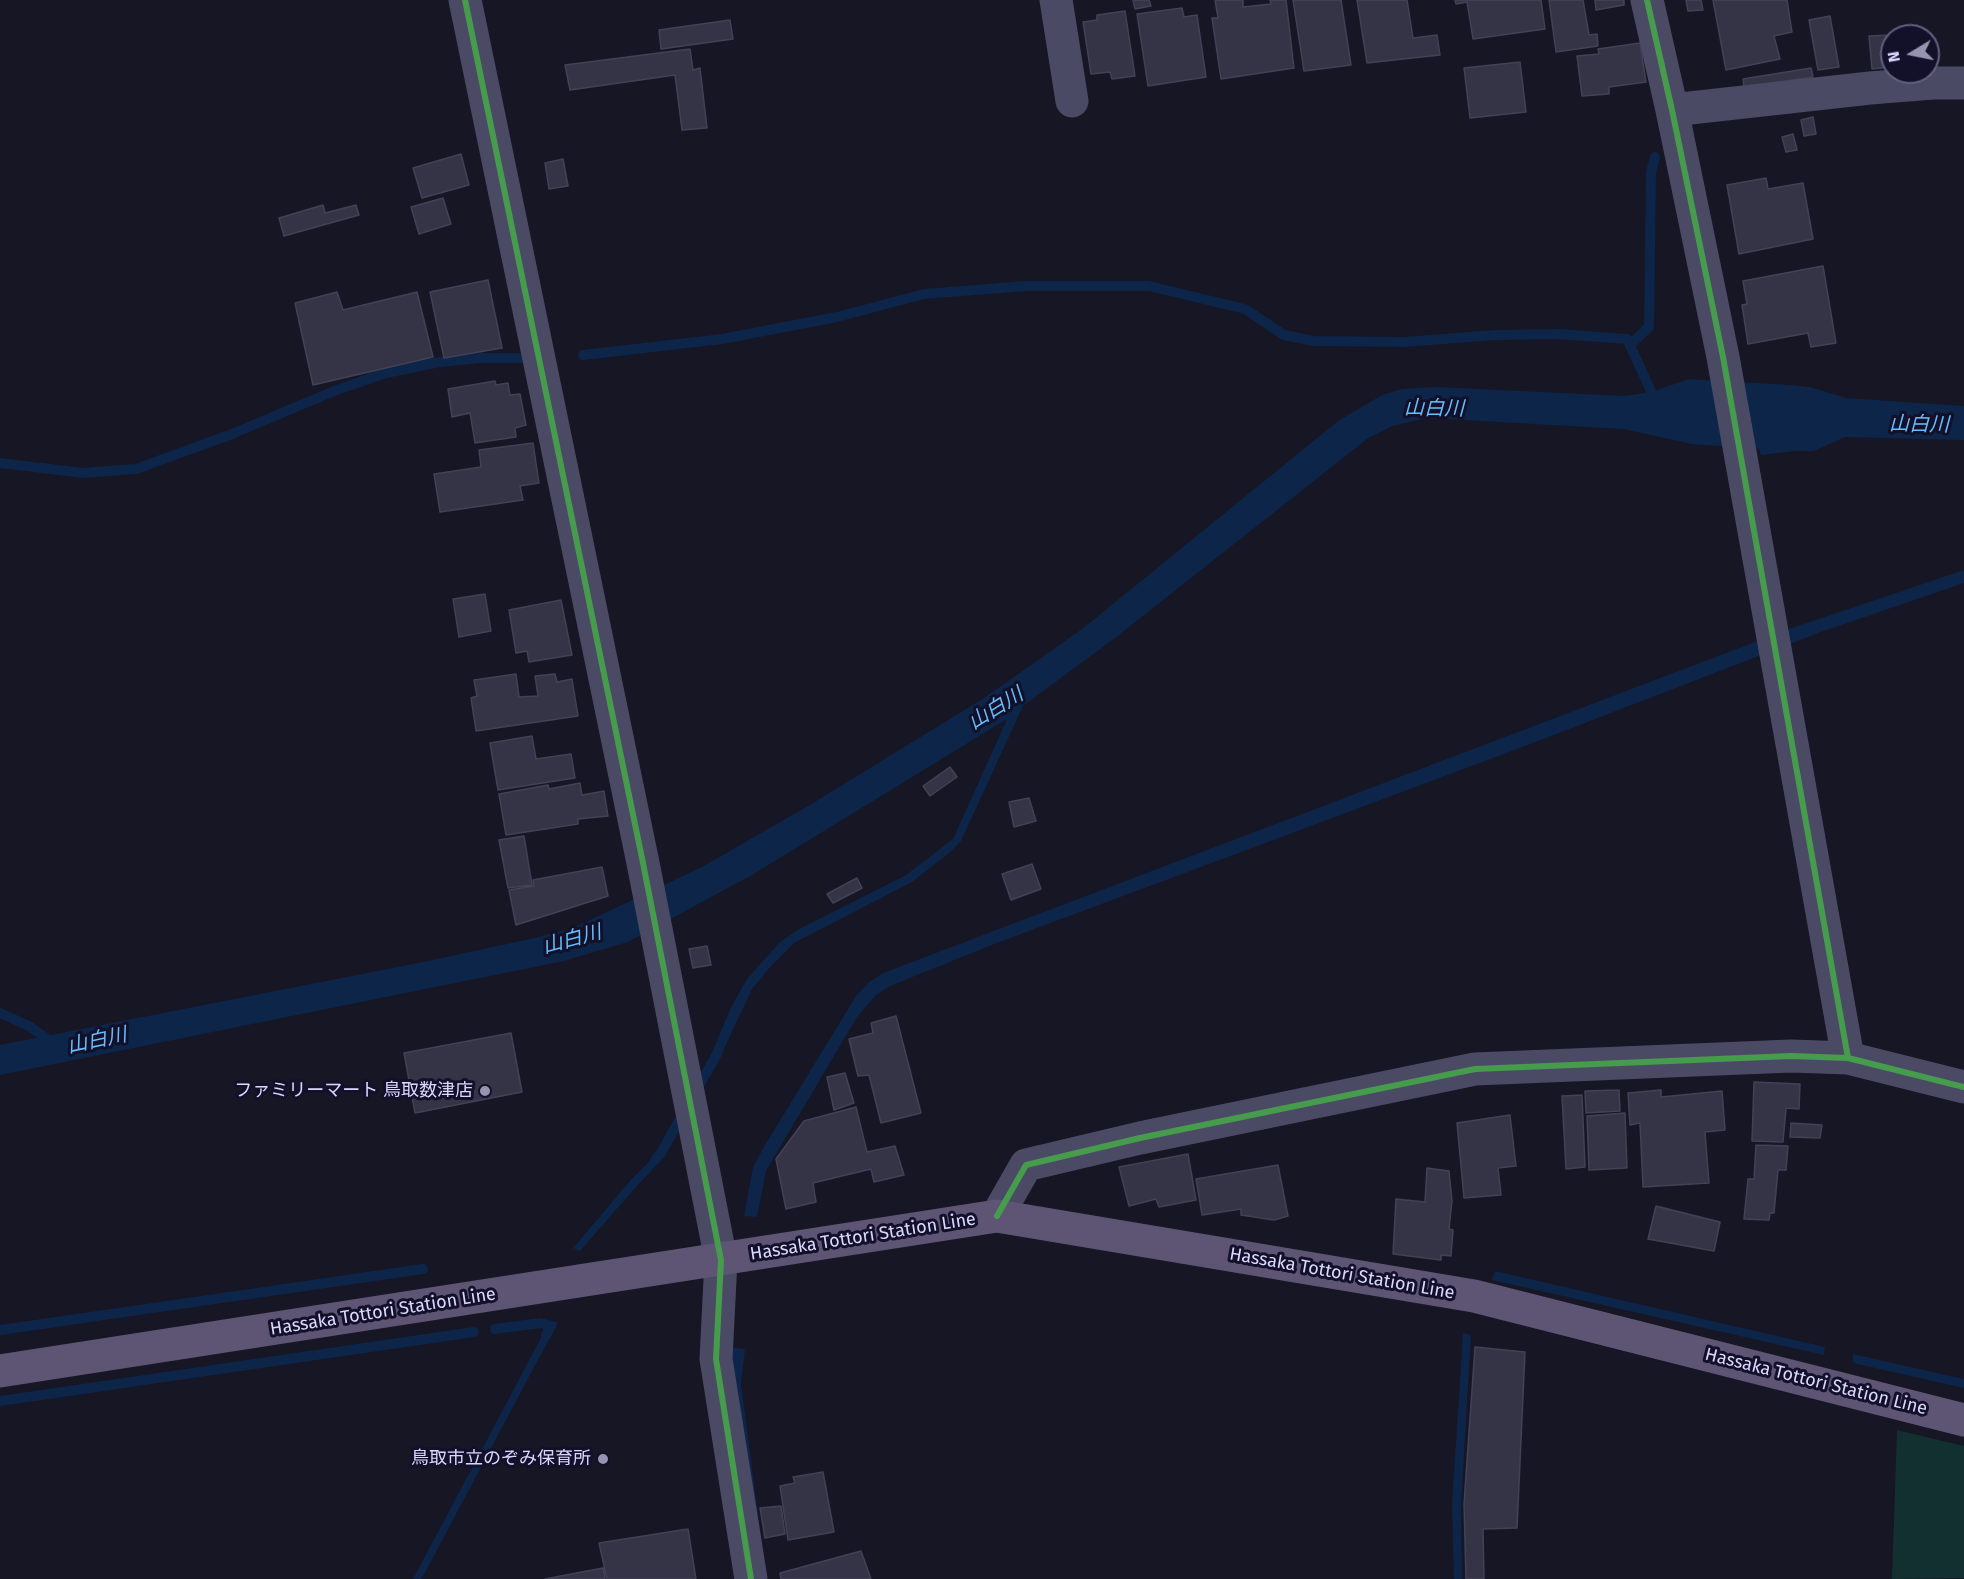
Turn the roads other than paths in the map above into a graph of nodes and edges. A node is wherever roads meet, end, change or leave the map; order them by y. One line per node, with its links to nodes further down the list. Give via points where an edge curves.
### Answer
1 (465, 0): 10 (street)
2 (1056, 0): 5 (street)
3 (1647, 0): 6 (street)
4 (1964, 83): 6 (street, via 1870,88)
5 (1071, 101)
6 (1672, 110): 7 (street, via 1723,357)
7 (1848, 1058): 8 (street); 9 (street, via 1791,1056 1475,1069 1026,1165)
8 (1964, 1087)
9 (997, 1216): 10 (main road, Hassaka Tottori Station Line); 12 (main road, Hassaka Tottori Station Line, via 1474,1296)
10 (721, 1260): 11 (main road, Hassaka Tottori Station Line); 13 (street, via 716,1359)
11 (0, 1371)
12 (1964, 1420)
13 (751, 1579)

